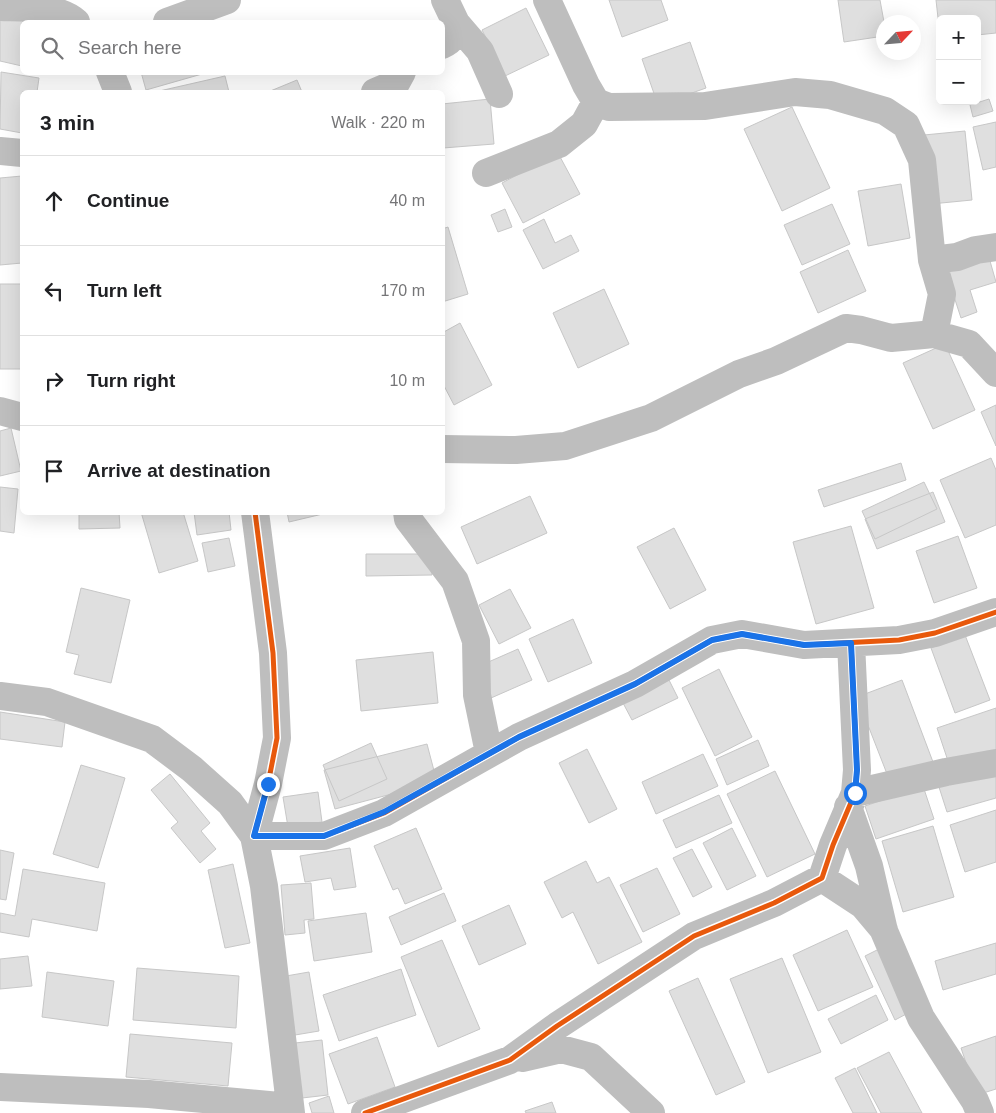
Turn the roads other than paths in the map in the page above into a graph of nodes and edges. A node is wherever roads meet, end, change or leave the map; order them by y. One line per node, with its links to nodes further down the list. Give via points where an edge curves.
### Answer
1 (227, 0): 5 (street)
2 (547, 0): 12 (street)
3 (0, 7): 4 (street, via 44,9)
4 (73, 20)
5 (172, 20)
6 (448, 23): 11 (street, via 480,51)
7 (111, 75): 9 (street)
8 (400, 75): 10 (street, via 396,82)
9 (117, 90)
10 (379, 90)
11 (499, 94)
12 (596, 102): 15 (street, via 584,124 559,144); 17 (street, via 609,107 705,106 795,92 830,95 885,111 906,125 922,160)
13 (0, 151): 14 (street)
14 (20, 153)
15 (486, 173)
16 (996, 247): 17 (street)
17 (932, 260): 18 (street, via 942,294)
18 (934, 334): 19 (street, via 969,344); 22 (street, via 891,338 846,328 776,361 739,374 651,418 565,446 516,450)
19 (996, 373)
20 (0, 411): 21 (street)
21 (20, 416)
22 (445, 449)
23 (255, 515): 31 (street, via 273,653 277,738)
24 (407, 515): 28 (street, via 455,581 476,641 477,696)
25 (996, 612): 26 (street, via 935,633 899,640)
26 (851, 643): 28 (street, via 804,645 742,634 712,640 635,684); 30 (street, via 857,770)
27 (0, 696): 31 (street, via 47,702 152,739 230,803)
28 (489, 754): 31 (street, via 384,812 324,836)
29 (996, 763): 30 (street, via 946,772)
30 (851, 800): 32 (street); 33 (street)
31 (254, 836): 36 (street, via 264,886)
32 (822, 878): 33 (street, via 863,905); 34 (street, via 774,903 694,936)
33 (884, 930): 39 (street, via 921,1018)
34 (510, 1060): 37 (street); 38 (street, via 561,1049 591,1057)
35 (0, 1086): 36 (street, via 149,1094)
36 (291, 1110)
37 (365, 1113)
38 (651, 1113)
39 (980, 1113)

